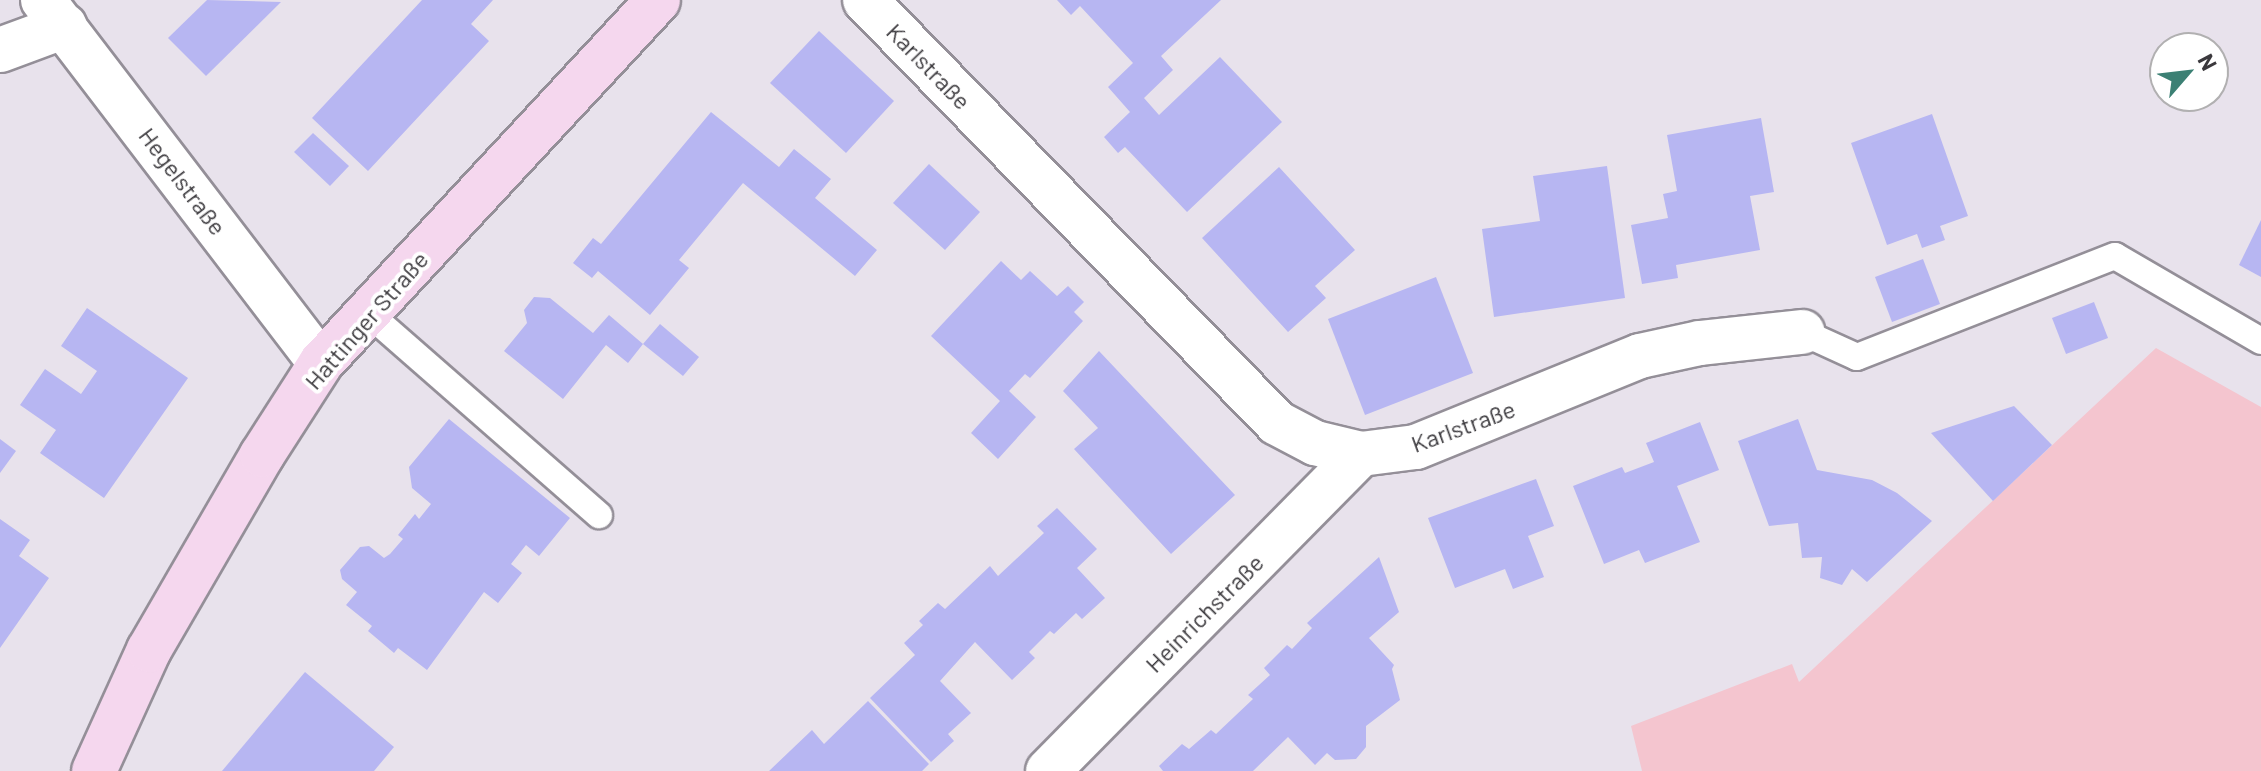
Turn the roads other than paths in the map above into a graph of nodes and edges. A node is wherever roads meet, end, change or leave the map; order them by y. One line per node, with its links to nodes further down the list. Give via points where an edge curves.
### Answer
1 (658, 0): 5 (main road, Hattinger Straße)
2 (865, 0): 9 (street, Karlstraße, via 1277,423 1315,443)
3 (54, 13): 4 (street); 8 (street, Hegelstraße)
4 (0, 50)
5 (368, 313): 8 (main road, Hattinger Straße); 10 (lane)
6 (1802, 332): 7 (lane, Karlstraße, via 1857,357 2115,256); 9 (street, Karlstraße, via 1700,343 1640,356 1416,447)
7 (2261, 341)
8 (321, 363): 11 (main road, Hattinger Straße, via 149,650)
9 (1361, 454): 12 (street, Heinrichstraße)
10 (599, 515)
11 (97, 769)
12 (1048, 771)

